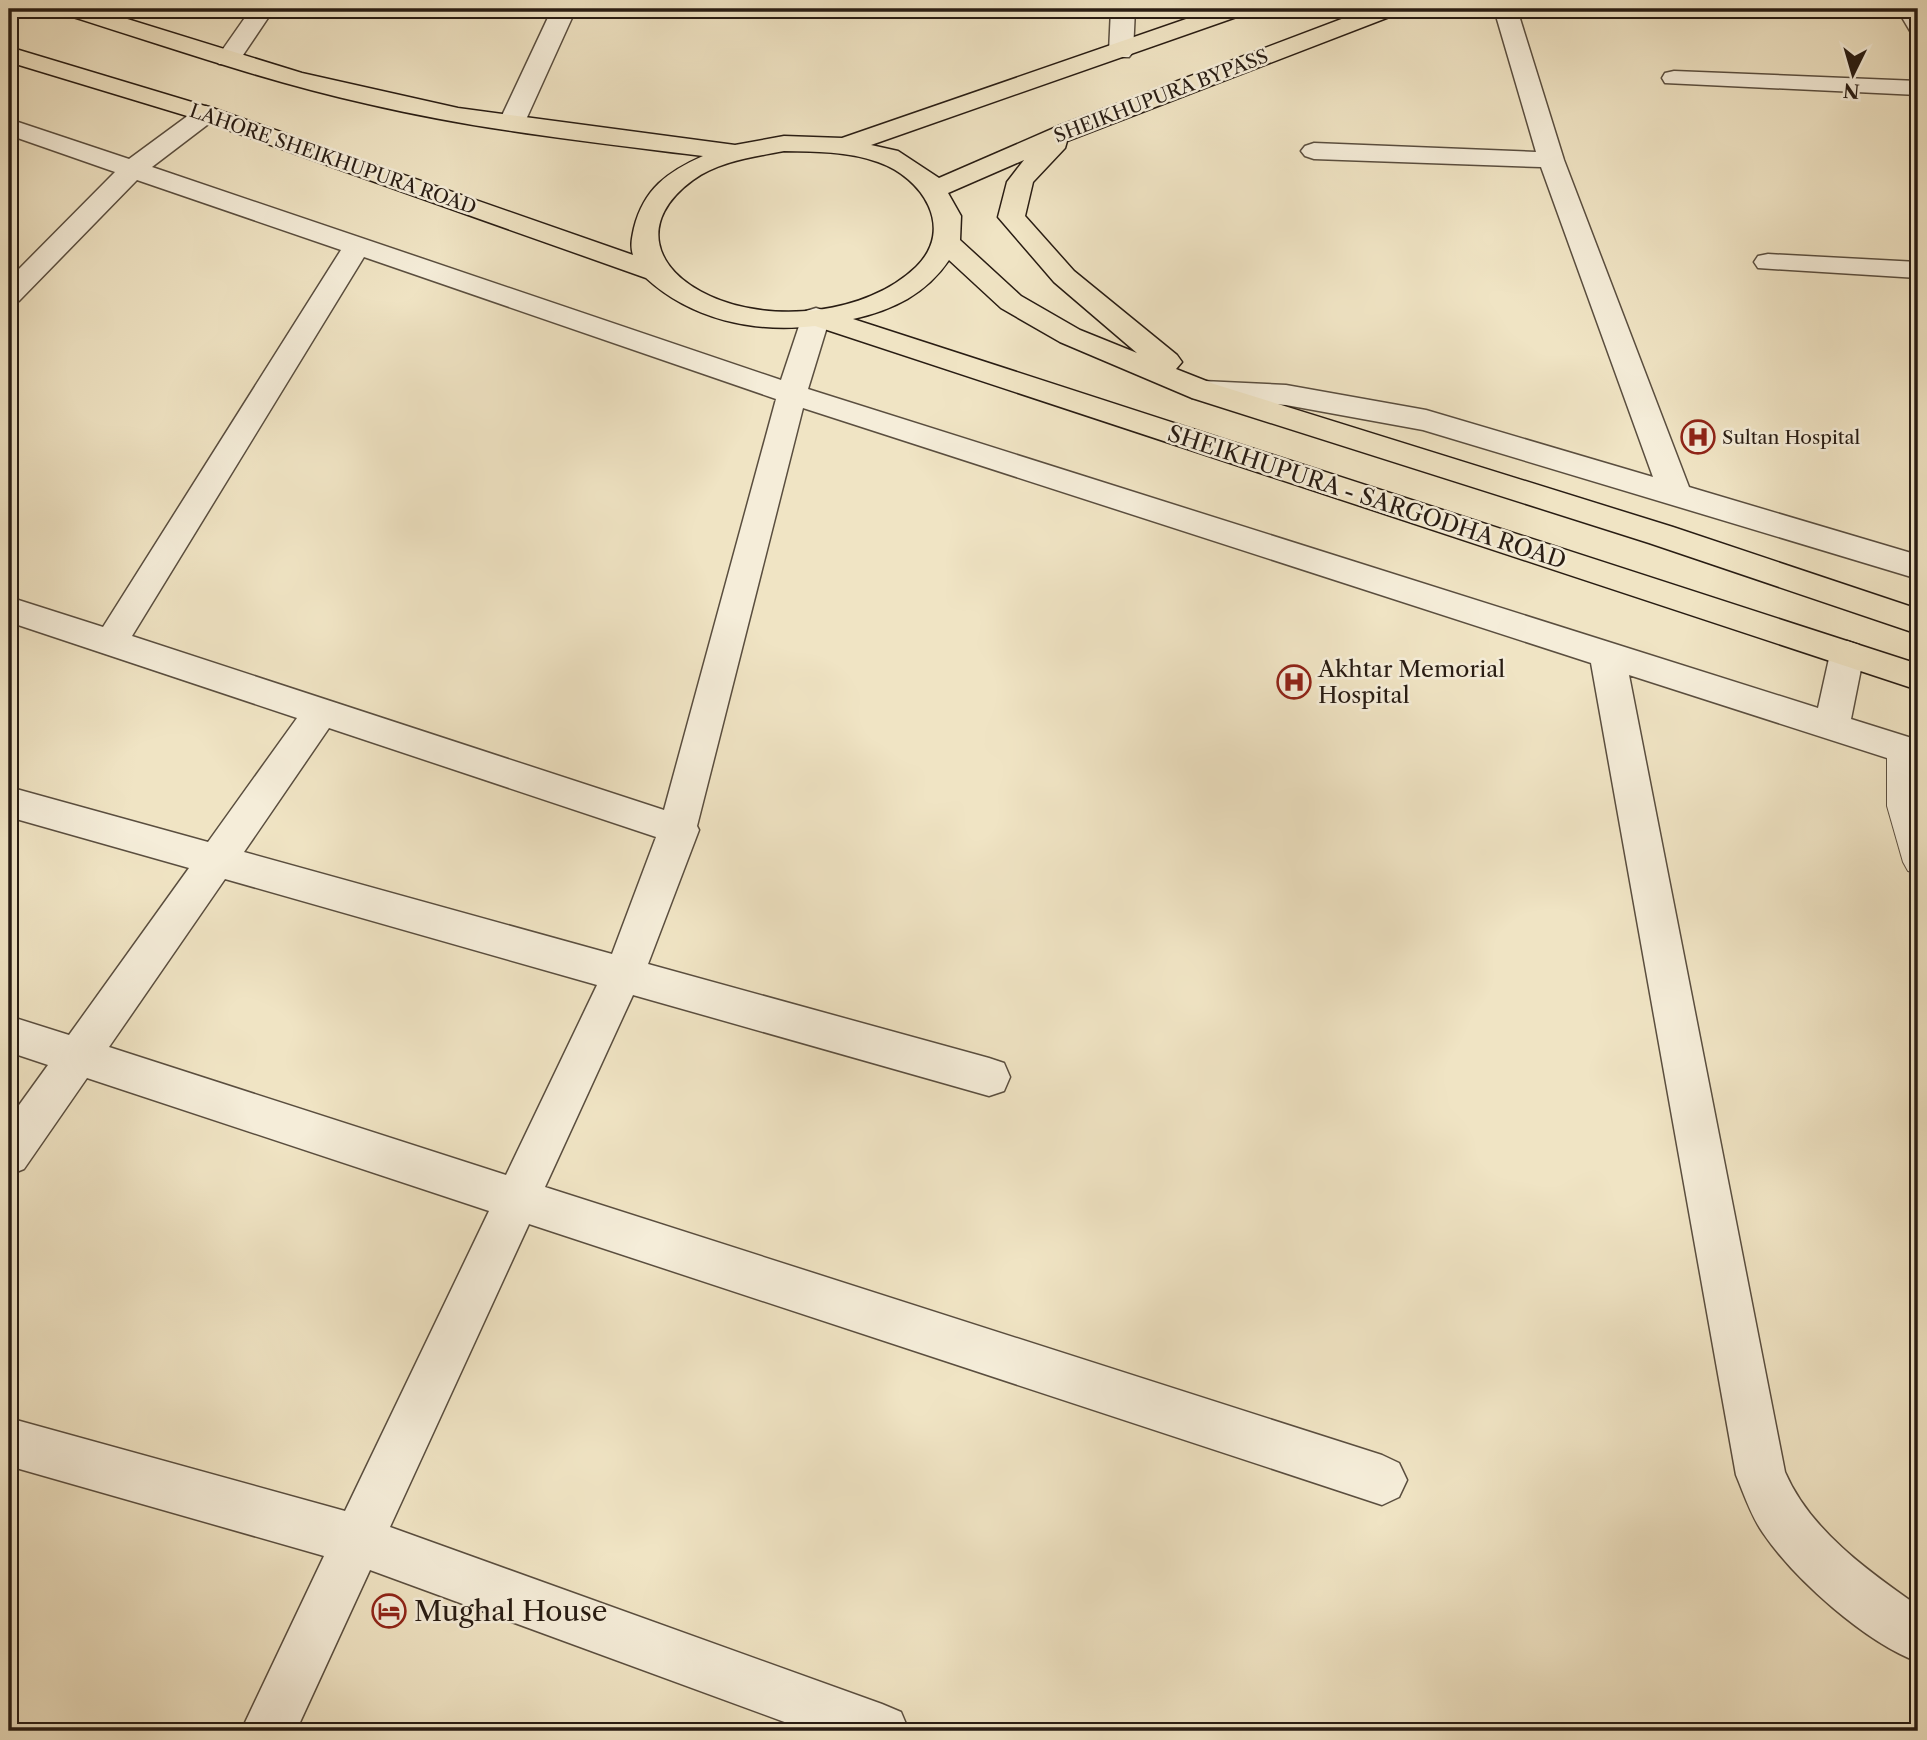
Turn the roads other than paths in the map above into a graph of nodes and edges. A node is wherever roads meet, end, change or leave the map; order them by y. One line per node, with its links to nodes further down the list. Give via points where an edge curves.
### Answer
1 (72, 9): 12 (highway)
2 (262, 9): 12 (street)
3 (564, 9): 16 (street)
4 (1123, 9): 10 (street)
5 (1237, 9): 10 (highway)
6 (1389, 9): 18 (highway, SHEIKHUPURA BYPASS)
7 (1504, 9): 22 (street)
8 (1908, 9): 9 (street)
9 (1918, 26)
10 (1121, 52): 19 (highway)
11 (9, 54): 15 (highway, LAHORE SHEIKHUPURA ROAD)
12 (228, 59): 16 (highway, via 367,97)
13 (1674, 78): 14 (street)
14 (1918, 88)
15 (206, 114): 23 (street); 30 (highway, LAHORE SHEIKHUPURA ROAD)
16 (511, 124): 21 (highway)
17 (9, 127): 23 (street)
18 (1070, 130): 24 (highway, SHEIKHUPURA BYPASS); 33 (highway, via 1027,169 1014,192 1011,217 1080,293)
19 (845, 145): 21 (highway, via 771,144); 24 (highway, via 882,154 913,169)
20 (1314, 151): 22 (street)
21 (735, 152): 30 (highway, via 695,168 665,190 647,216 644,244)
22 (1551, 160): 35 (street)
23 (133, 169): 26 (street); 28 (street)
24 (935, 189): 25 (highway, via 949,223)
25 (946, 242): 32 (highway, via 938,259 902,291 858,309); 33 (highway, via 1011,302 1070,336)
26 (356, 246): 34 (street); 39 (street)
27 (1768, 262): 29 (street)
28 (20, 271): 31 (street)
29 (1918, 271)
30 (656, 272): 32 (highway, via 672,287 720,310 783,319)
31 (9, 295)
32 (816, 317): 34 (street); 41 (highway, SHEIKHUPURA - SARGODHA ROAD)
33 (1203, 391): 35 (street, via 1286,395 1426,420); 38 (highway, via 1661,535)
34 (791, 394): 40 (street); 47 (street)
35 (1675, 493): 36 (street)
36 (1918, 567)
37 (9, 609): 39 (street)
38 (1918, 622)
39 (111, 642): 43 (street)
40 (1607, 653): 44 (street); 59 (street, via 1761,1475 1781,1517 1807,1545 1867,1603)
41 (1847, 654): 42 (highway, SHEIKHUPURA - SARGODHA ROAD); 44 (street)
42 (1918, 677)
43 (320, 713): 47 (street); 48 (street)
44 (1832, 725): 45 (street)
45 (1910, 751): 49 (lane, via 1898,793 1906,835)
46 (9, 802): 48 (street)
47 (680, 830): 50 (street)
48 (217, 860): 50 (street); 52 (street)
49 (1918, 862)
50 (622, 974): 53 (street); 55 (street)
51 (9, 1034): 52 (street)
52 (78, 1056): 54 (street); 55 (street)
53 (989, 1077)
54 (9, 1155)
55 (517, 1199): 57 (street); 58 (street)
56 (9, 1442): 58 (street)
57 (1382, 1480)
58 (357, 1540): 60 (street); 61 (street)
59 (1918, 1636)
60 (268, 1731)
61 (882, 1731)

